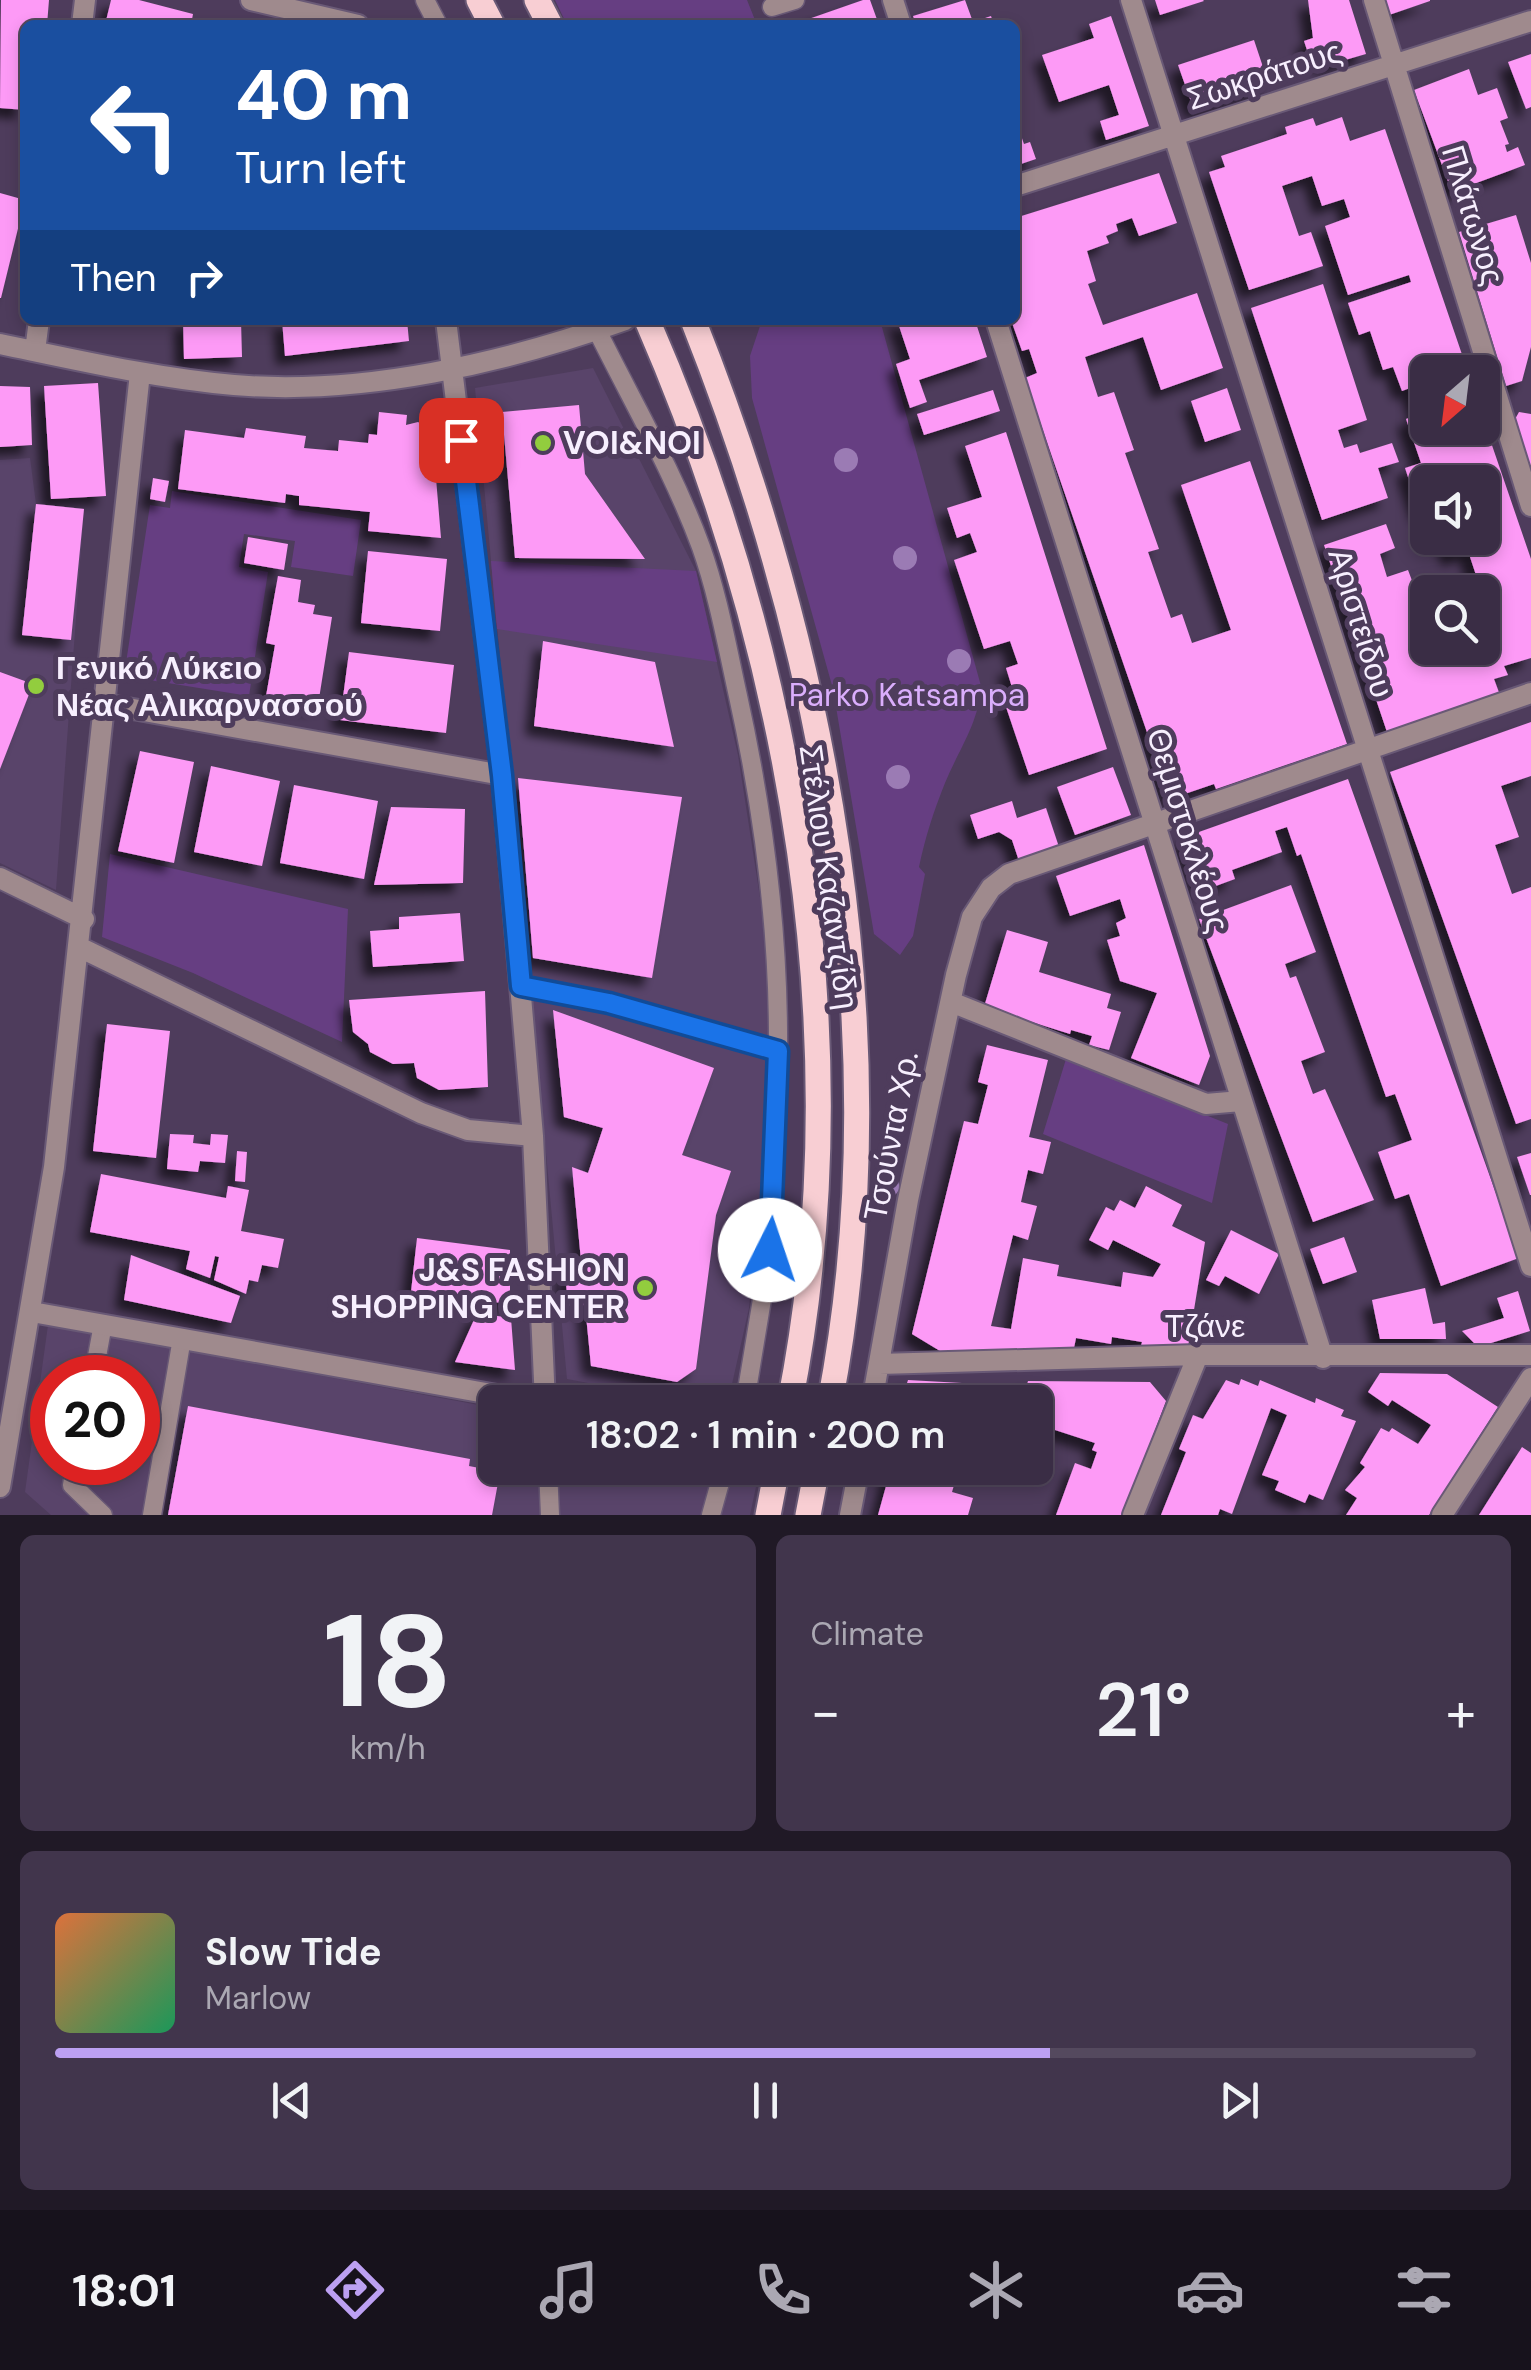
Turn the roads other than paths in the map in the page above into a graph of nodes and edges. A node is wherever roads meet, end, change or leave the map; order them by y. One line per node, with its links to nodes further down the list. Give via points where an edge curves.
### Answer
1 (251, 0): 6 (street)
2 (795, 0): 5 (lane)
3 (1132, 0): 9 (street, Αριστείδου)
4 (1374, 0): 8 (street, Πλάτωνος)
5 (772, 7)
6 (337, 20)
7 (1531, 21): 8 (street, Σωκράτους)
8 (1394, 64): 9 (street, Σωκράτους); 21 (street, Πλάτωνος)
9 (1176, 134): 10 (street, Σωκράτους); 24 (street, Αριστείδου)
10 (1020, 184)
11 (38, 325): 18 (street)
12 (447, 325): 19 (street)
13 (595, 325): 19 (street); 30 (lane, via 701,548 756,776)
14 (650, 325): 29 (main road, Στέλιου Καζαντζίδη, via 734,548 786,783)
15 (696, 325): 50 (main road, Στέλιου Καζαντζίδη, via 788,600 838,862 852,1011 856,1190)
16 (998, 325): 26 (street, Θεμιστοκλέους)
17 (0, 344): 18 (street)
18 (35, 351): 20 (street)
19 (452, 366): 20 (street, via 274,386); 25 (street)
20 (140, 372): 23 (street)
21 (1531, 506)
22 (1531, 693): 24 (street)
23 (105, 704): 25 (street); 28 (street)
24 (1369, 748): 26 (street); 37 (street, Αριστείδου)
25 (502, 775): 32 (street)
26 (1154, 823): 33 (street, Τσούντα Χρ., via 1009,874 990,888 972,917); 35 (street, Θεμιστοκλέους)
27 (0, 878): 28 (street)
28 (84, 919): 31 (street)
29 (807, 937): 30 (lane); 49 (main road, Στέλιου Καζαντζίδη, via 819,1131 810,1279)
30 (776, 942): 34 (lane)
31 (81, 948): 36 (street, via 421,1113 468,1130); 38 (street)
32 (521, 986): 34 (lane, via 609,1003); 36 (street)
33 (950, 1002): 35 (street, via 1196,1100); 45 (street, Τσούντα Χρ.)
34 (778, 1051): 48 (lane, via 770,1250)
35 (1241, 1102): 44 (street, Θεμιστοκλέους)
36 (533, 1136): 47 (street)
37 (1531, 1266)
38 (32, 1312): 39 (street); 59 (street)
39 (103, 1324): 40 (street); 41 (lane)
40 (182, 1338): 52 (street); 61 (lane)
41 (97, 1355)
42 (1198, 1355): 44 (street, Τζάνε); 45 (street, Τζάνε); 67 (street)
43 (1531, 1356): 44 (street, Τζάνε)
44 (1323, 1358)
45 (879, 1364): 51 (street, Τσούντα Χρ.)
46 (1531, 1378): 68 (street)
47 (544, 1385)
48 (748, 1385)
49 (793, 1385)
50 (833, 1385)
51 (875, 1385)
52 (478, 1392)
53 (72, 1485): 60 (lane)
54 (549, 1485): 62 (lane)
55 (719, 1485): 63 (lane)
56 (774, 1485): 64 (main road)
57 (814, 1485): 65 (main road)
58 (856, 1485): 66 (street)
59 (0, 1487)
60 (103, 1515)
61 (152, 1515)
62 (550, 1515)
63 (711, 1515)
64 (768, 1515)
65 (808, 1515)
66 (850, 1515)
67 (1133, 1515)
68 (1442, 1515)

